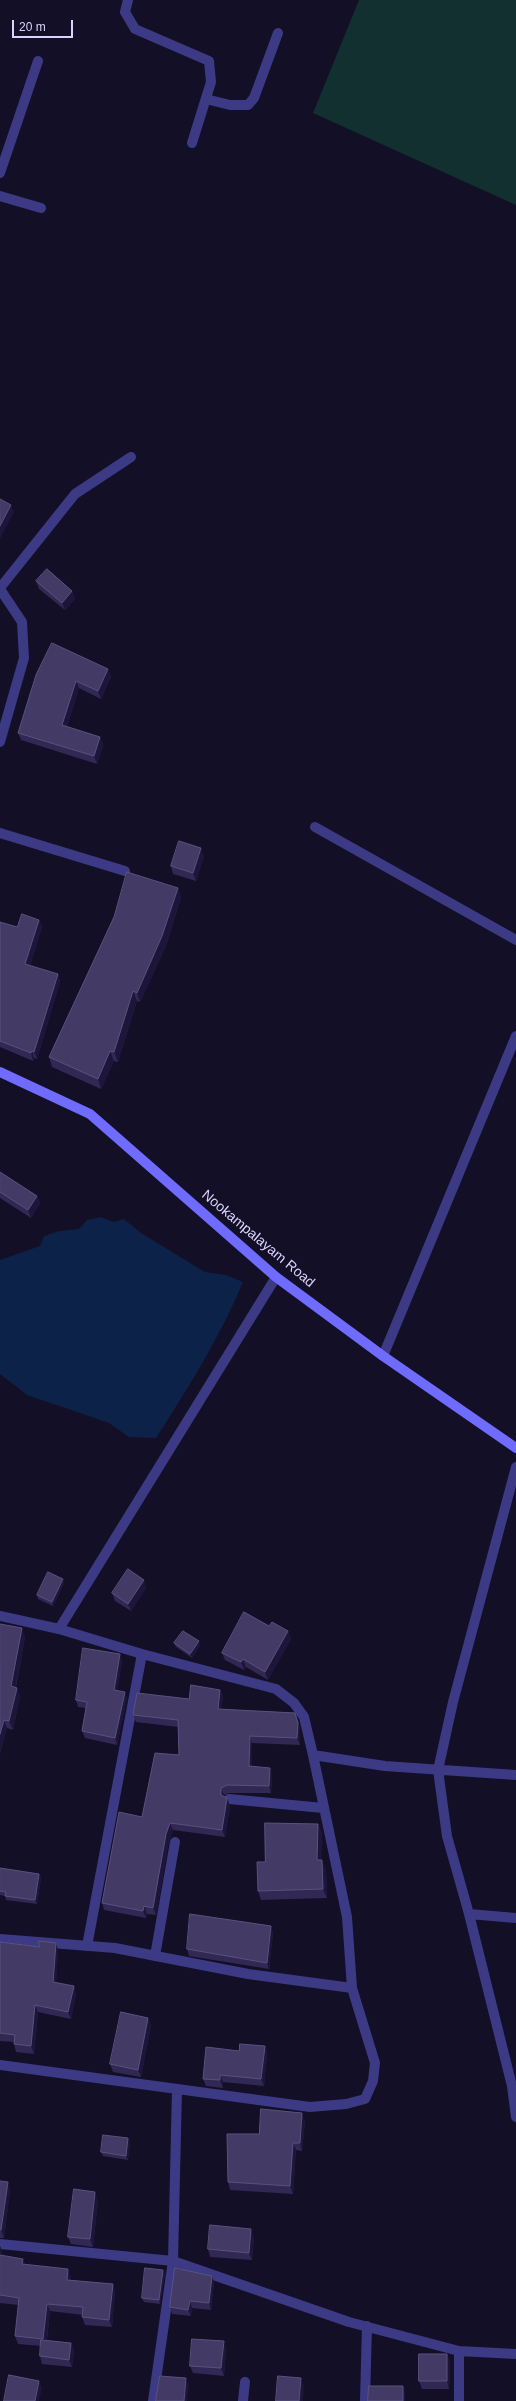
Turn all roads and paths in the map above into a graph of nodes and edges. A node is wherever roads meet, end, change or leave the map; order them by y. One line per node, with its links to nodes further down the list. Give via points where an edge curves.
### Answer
1 (128, 0): 4 (street, via 126,12 135,29 209,61 211,82)
2 (278, 33): 4 (street, via 254,98 248,105 230,105)
3 (38, 61): 6 (street)
4 (206, 99): 5 (street)
5 (192, 143)
6 (0, 173)
7 (0, 196): 8 (street)
8 (41, 208)
9 (131, 457): 10 (street, via 75,494)
10 (0, 589): 11 (street, via 22,622 24,658)
11 (0, 742)
12 (315, 827): 15 (street)
13 (0, 833): 14 (street)
14 (125, 871)
15 (516, 940)
16 (516, 1036): 19 (street)
17 (0, 1072): 18 (street, Nookampalayam Road, via 90,1114)
18 (276, 1277): 19 (street, Nookampalayam Road); 23 (street)
19 (383, 1356): 20 (street, Nookampalayam Road)
20 (516, 1448)
21 (516, 1467): 26 (street, via 453,1702)
22 (0, 1616): 23 (street)
23 (59, 1629): 24 (street)
24 (142, 1654): 25 (street, via 276,1689 294,1703 304,1717); 34 (street)
25 (313, 1755): 26 (street, via 385,1766); 29 (street)
26 (438, 1770): 27 (street); 31 (street, via 447,1836)
27 (516, 1775)
28 (229, 1799): 29 (street)
29 (323, 1808): 36 (street, via 347,1917)
30 (175, 1842): 35 (street)
31 (469, 1914): 32 (street); 38 (street)
32 (516, 1918)
33 (0, 1939): 34 (street)
34 (87, 1946): 35 (street, via 115,1948)
35 (155, 1956): 36 (street, via 248,1974)
36 (352, 1988): 39 (street, via 375,2063 374,2081 365,2099 346,2104 310,2107)
37 (0, 2065): 39 (street)
38 (514, 2086): 40 (street)
39 (177, 2089): 42 (street)
40 (516, 2117)
41 (0, 2244): 42 (street)
42 (173, 2261): 43 (street); 47 (street)
43 (366, 2326): 44 (street); 49 (street)
44 (459, 2351): 45 (street); 50 (street)
45 (516, 2354)
46 (245, 2382): 48 (street)
47 (153, 2401)
48 (243, 2401)
49 (365, 2401)
50 (459, 2401)

